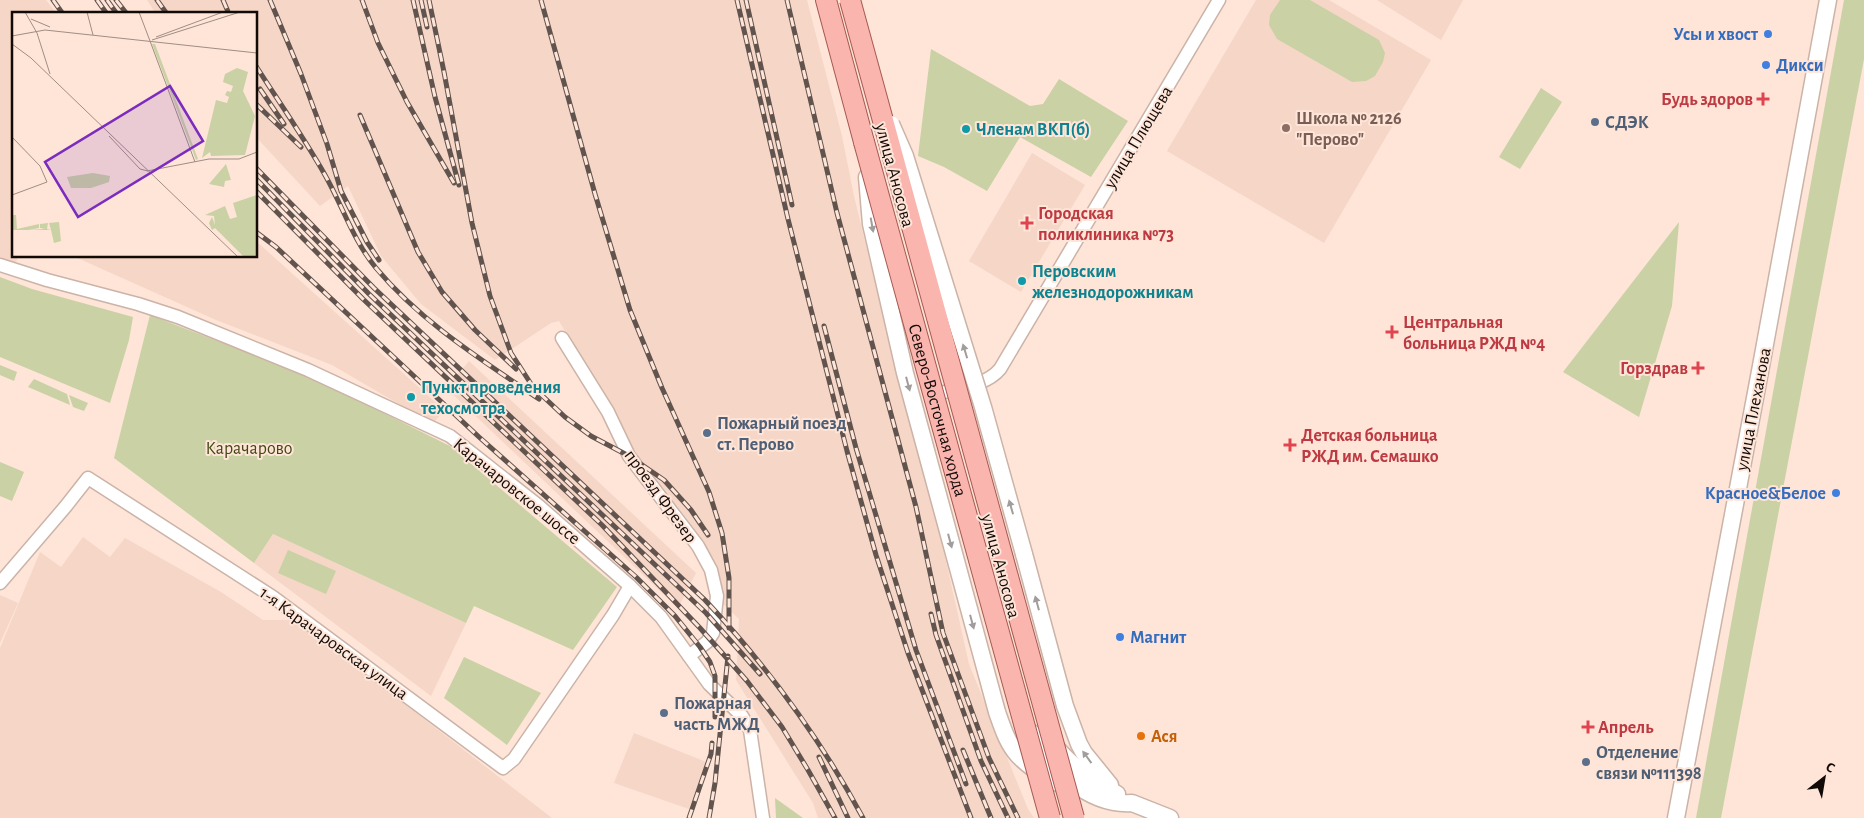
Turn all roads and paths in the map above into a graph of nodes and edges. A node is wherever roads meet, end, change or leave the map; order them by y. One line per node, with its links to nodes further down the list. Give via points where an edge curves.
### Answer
1 (826, 0): 7 (main road, Северо-Восточная хорда)
2 (830, 0): 11 (street, улица Аносова)
3 (849, 0): 6 (main road, Северо-Восточная хорда, bridge); 10 (street, улица Аносова)
4 (1219, 0): 10 (street, улица Плющева, via 1000,369 984,381)
5 (1828, 0): 21 (street, улица Плеханова)
6 (871, 77): 16 (street, one-way to 6, bridge, via 1088,758 1079,744 1065,706 983,407 905,156); 19 (main road, Северо-Восточная хорда, bridge)
7 (864, 142): 15 (street, one-way to 15, bridge, via 871,224 905,373 997,712 1018,755 1064,786); 18 (main road, Северо-Восточная хорда, bridge)
8 (0, 265): 13 (street, Карачаровское шоссе, via 178,317 308,370 450,436 539,506)
9 (562, 338): 14 (street, проезд Фрезер, via 608,412 630,456 698,546 711,570 717,596 713,632 707,642)
10 (953, 390): 11 (street, улица Плющева); 16 (street, улица Аносова, via 1044,728 1050,740 1078,770)
11 (937, 394): 15 (street, улица Аносова, via 1031,732 1040,749 1057,768)
12 (0, 582): 13 (street, 1-я Карачаровская улица, via 88,478 273,597 503,768 514,759)
13 (630, 586): 14 (street, Карачаровское шоссе, via 661,617)
14 (689, 656): 17 (street, Карачаровское шоссе, via 710,684 742,716 750,730)
15 (1086, 791): 16 (street, via 1108,800 1126,803)
16 (1125, 799): 20 (street)
17 (763, 818)
18 (1050, 818)
19 (1074, 818)
20 (1170, 818)
21 (1676, 818)

